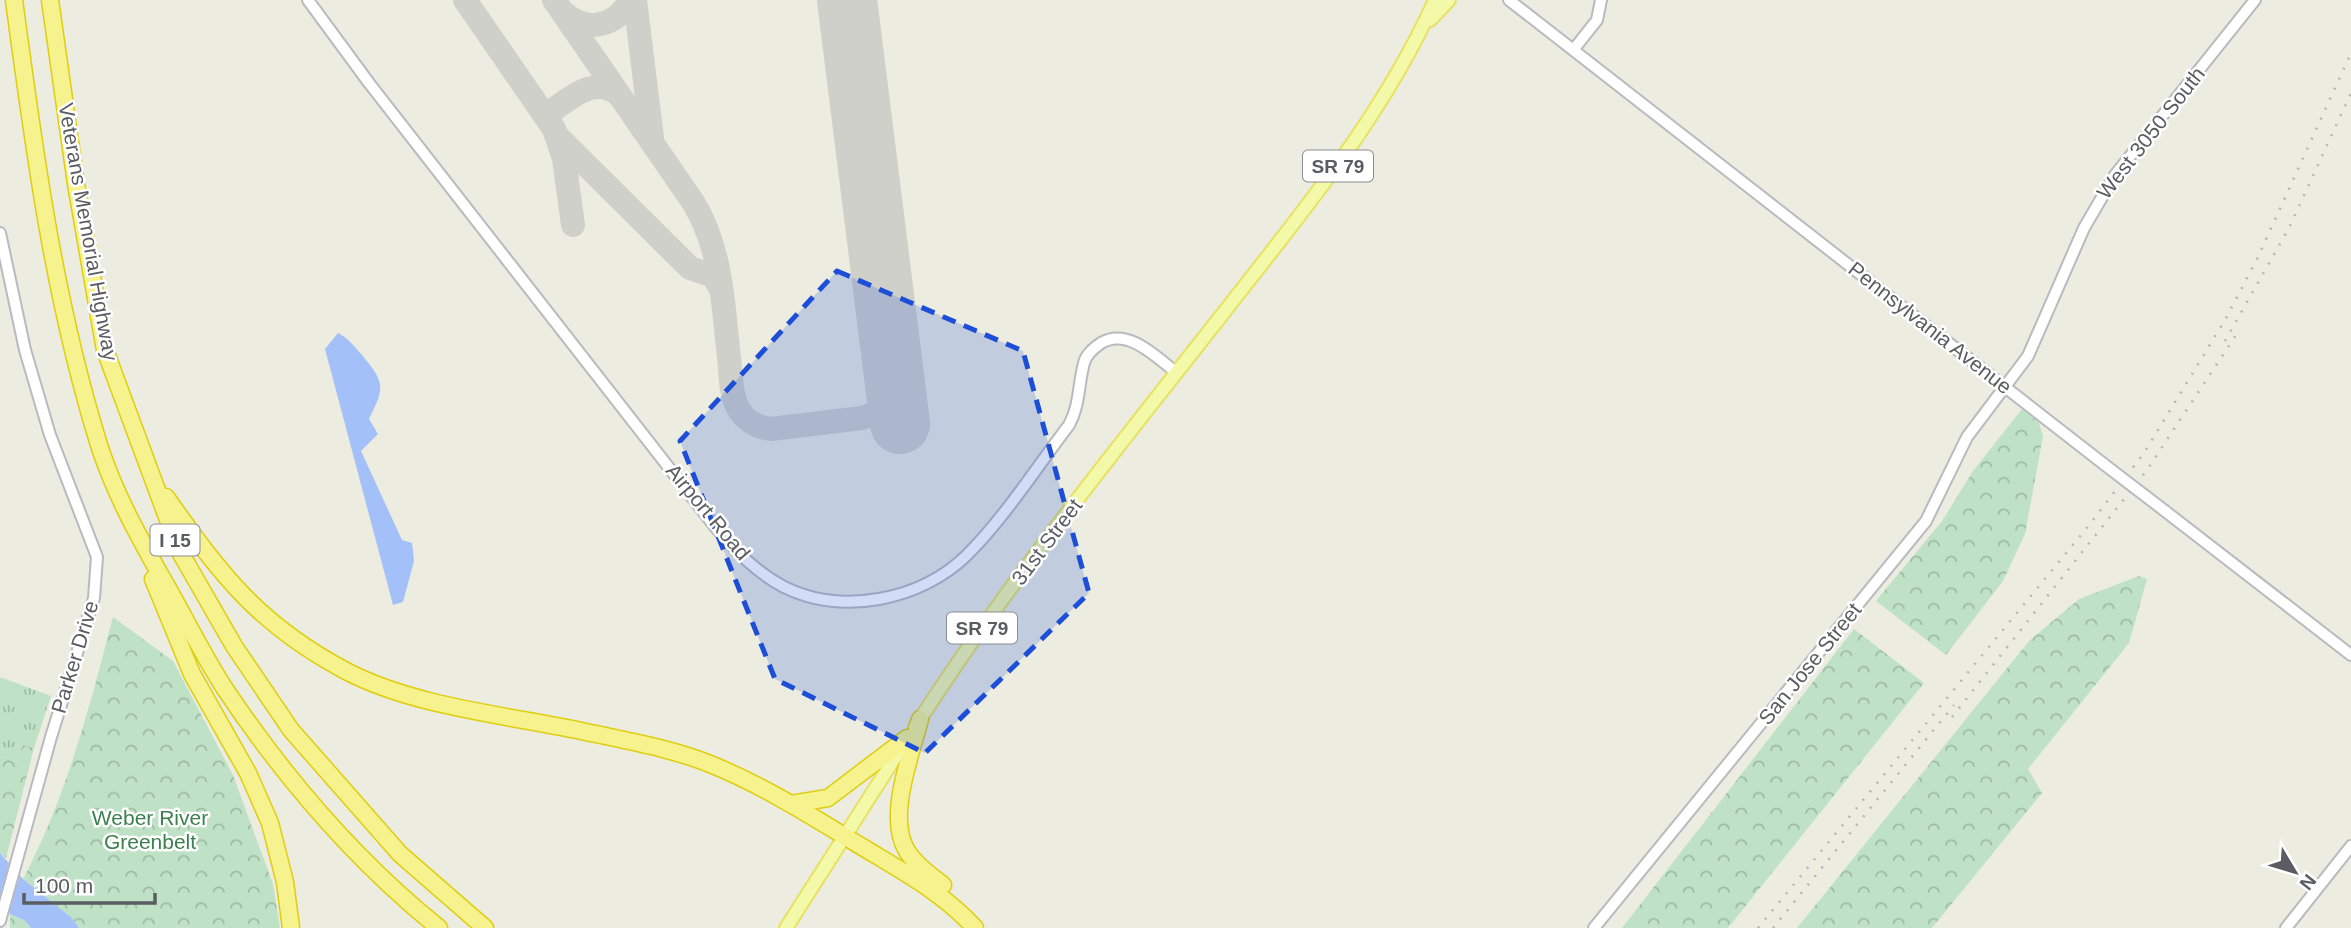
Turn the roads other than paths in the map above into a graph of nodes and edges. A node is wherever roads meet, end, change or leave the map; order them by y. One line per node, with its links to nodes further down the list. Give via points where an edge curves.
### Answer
1 (14, 0): 16 (highway, Veterans Memorial Highway / I 15, via 38,186 71,342)
2 (50, 0): 15 (highway, Veterans Memorial Highway / I 15, via 105,350)
3 (309, 0): 13 (street, Airport Road, via 716,528 761,572 786,587 817,598 849,601 882,599 920,587 967,555 1069,425 1078,408 1085,359 1094,348 1123,338)
4 (1426, 0): 10 (main road)
5 (1435, 0): 10 (main road, SR 79)
6 (1449, 0): 10 (main road)
7 (1509, 0): 11 (street, Pennsylvania Avenue)
8 (1601, 0): 11 (street, via 1597,20)
9 (2256, 0): 14 (street, West 3050 South, via 2098,200 2028,356)
10 (1426, 21): 13 (main road, 31st Street / SR 79, via 1365,129)
11 (1574, 49): 14 (street, Pennsylvania Avenue)
12 (0, 233): 23 (street, Parker Drive, via 29,362 97,557 94,598)
13 (1177, 373): 18 (main road, 31st Street / SR 79, via 1039,551)
14 (2006, 387): 17 (street, Pennsylvania Avenue, bridge); 30 (street, San Jose Street, via 1967,437 1926,521)
15 (154, 481): 20 (highway, via 249,604 349,673 419,698 593,733 714,765); 26 (highway, Veterans Memorial Highway / I 15, via 180,552 234,646 291,730 400,854)
16 (123, 509): 24 (highway, via 192,674 248,773 270,823); 25 (highway, Veterans Memorial Highway / I 15, via 224,687 270,752 367,863)
17 (2351, 655)
18 (920, 719): 19 (main road, 31st Street / SR 79); 29 (highway, via 901,797 899,834 914,860 956,897)
19 (907, 738): 20 (highway, via 828,798); 21 (main road, 31st Street / SR 79)
20 (790, 804): 21 (highway)
21 (843, 835): 27 (main road, 31st Street / SR 79); 28 (highway, via 929,886)
22 (2351, 846): 31 (street)
23 (0, 921)
24 (291, 928)
25 (439, 928)
26 (485, 928)
27 (786, 928)
28 (975, 928)
29 (982, 928)
30 (1594, 928)
31 (2286, 928)

